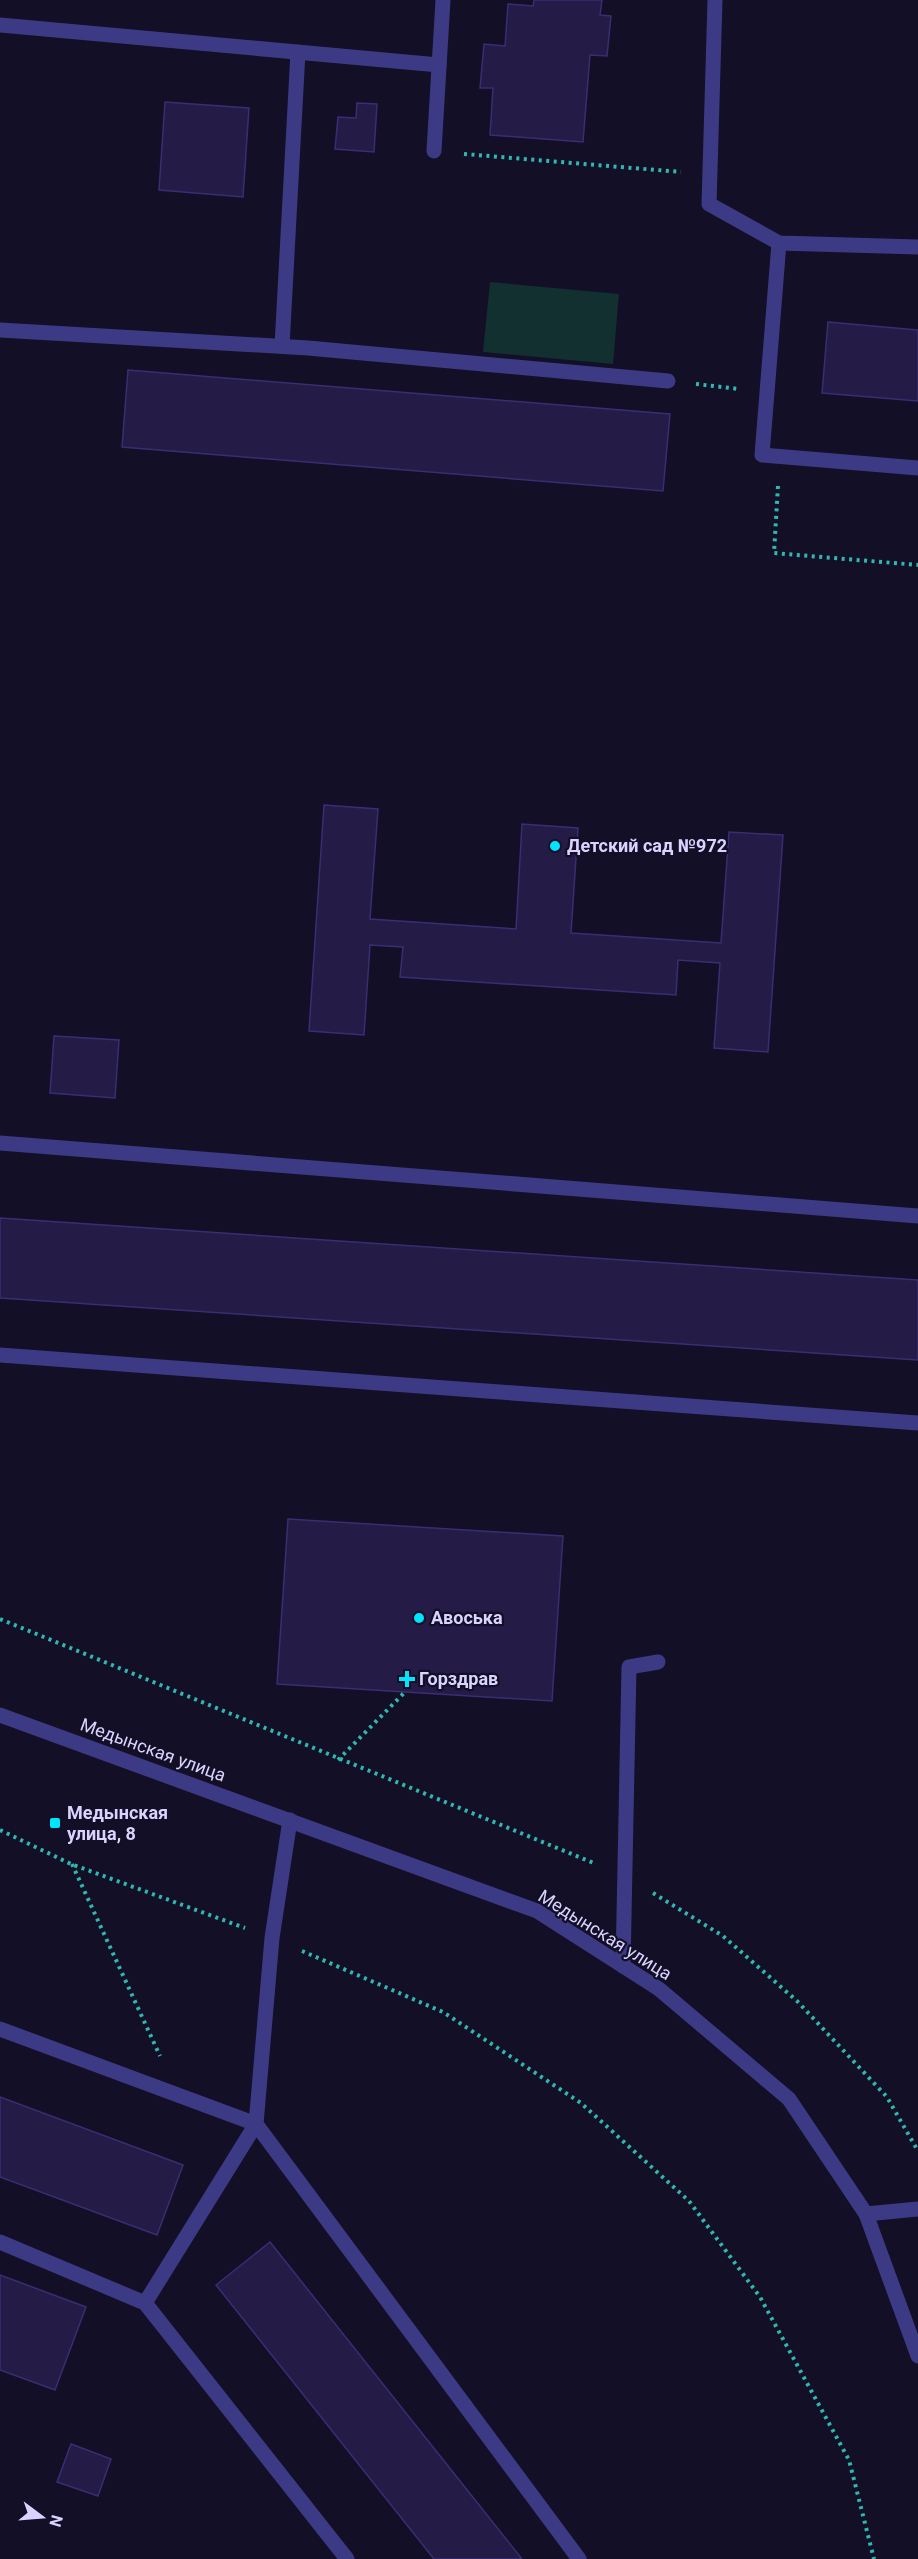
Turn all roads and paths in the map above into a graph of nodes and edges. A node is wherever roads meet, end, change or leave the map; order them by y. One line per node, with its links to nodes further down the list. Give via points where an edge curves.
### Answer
1 (443, 0): 5 (street)
2 (715, 0): 7 (street)
3 (0, 25): 4 (street)
4 (298, 52): 5 (street); 11 (street)
5 (439, 65): 6 (street)
6 (434, 151): 7 (path)
7 (710, 174): 8 (street, via 709,204)
8 (779, 243): 9 (street); 13 (street)
9 (918, 247)
10 (0, 330): 11 (street)
11 (282, 346): 12 (street)
12 (668, 381): 13 (path)
13 (767, 392): 14 (street, via 762,455)
14 (780, 457): 15 (street); 16 (path, via 774,553)
15 (918, 468)
16 (918, 565)
17 (0, 1143): 18 (street)
18 (918, 1216)
19 (0, 1355): 20 (street)
20 (918, 1423)
21 (0, 1619): 25 (path)
22 (658, 1662): 29 (street, via 629,1667)
23 (405, 1692): 25 (path)
24 (0, 1715): 26 (street, Медынская улица)
25 (338, 1760): 29 (path)
26 (290, 1820): 30 (street); 31 (street, Медынская улица, via 537,1911)
27 (0, 1830): 28 (path)
28 (71, 1864): 30 (path); 33 (path)
29 (625, 1876): 31 (street); 35 (path, via 723,1936 797,2001 887,2097)
30 (272, 1938): 34 (street); 43 (path, via 443,2012 581,2103 689,2201 760,2297 849,2460)
31 (623, 1966): 37 (street, Медынская улица, via 658,1989 789,2099)
32 (0, 2029): 33 (street)
33 (178, 2095): 34 (street)
34 (256, 2124): 39 (street); 42 (street)
35 (918, 2151)
36 (918, 2209): 37 (street)
37 (866, 2214): 40 (street, Медынская улица)
38 (0, 2242): 39 (street)
39 (145, 2303): 41 (street)
40 (918, 2355)
41 (347, 2559)
42 (579, 2559)
43 (874, 2559)

